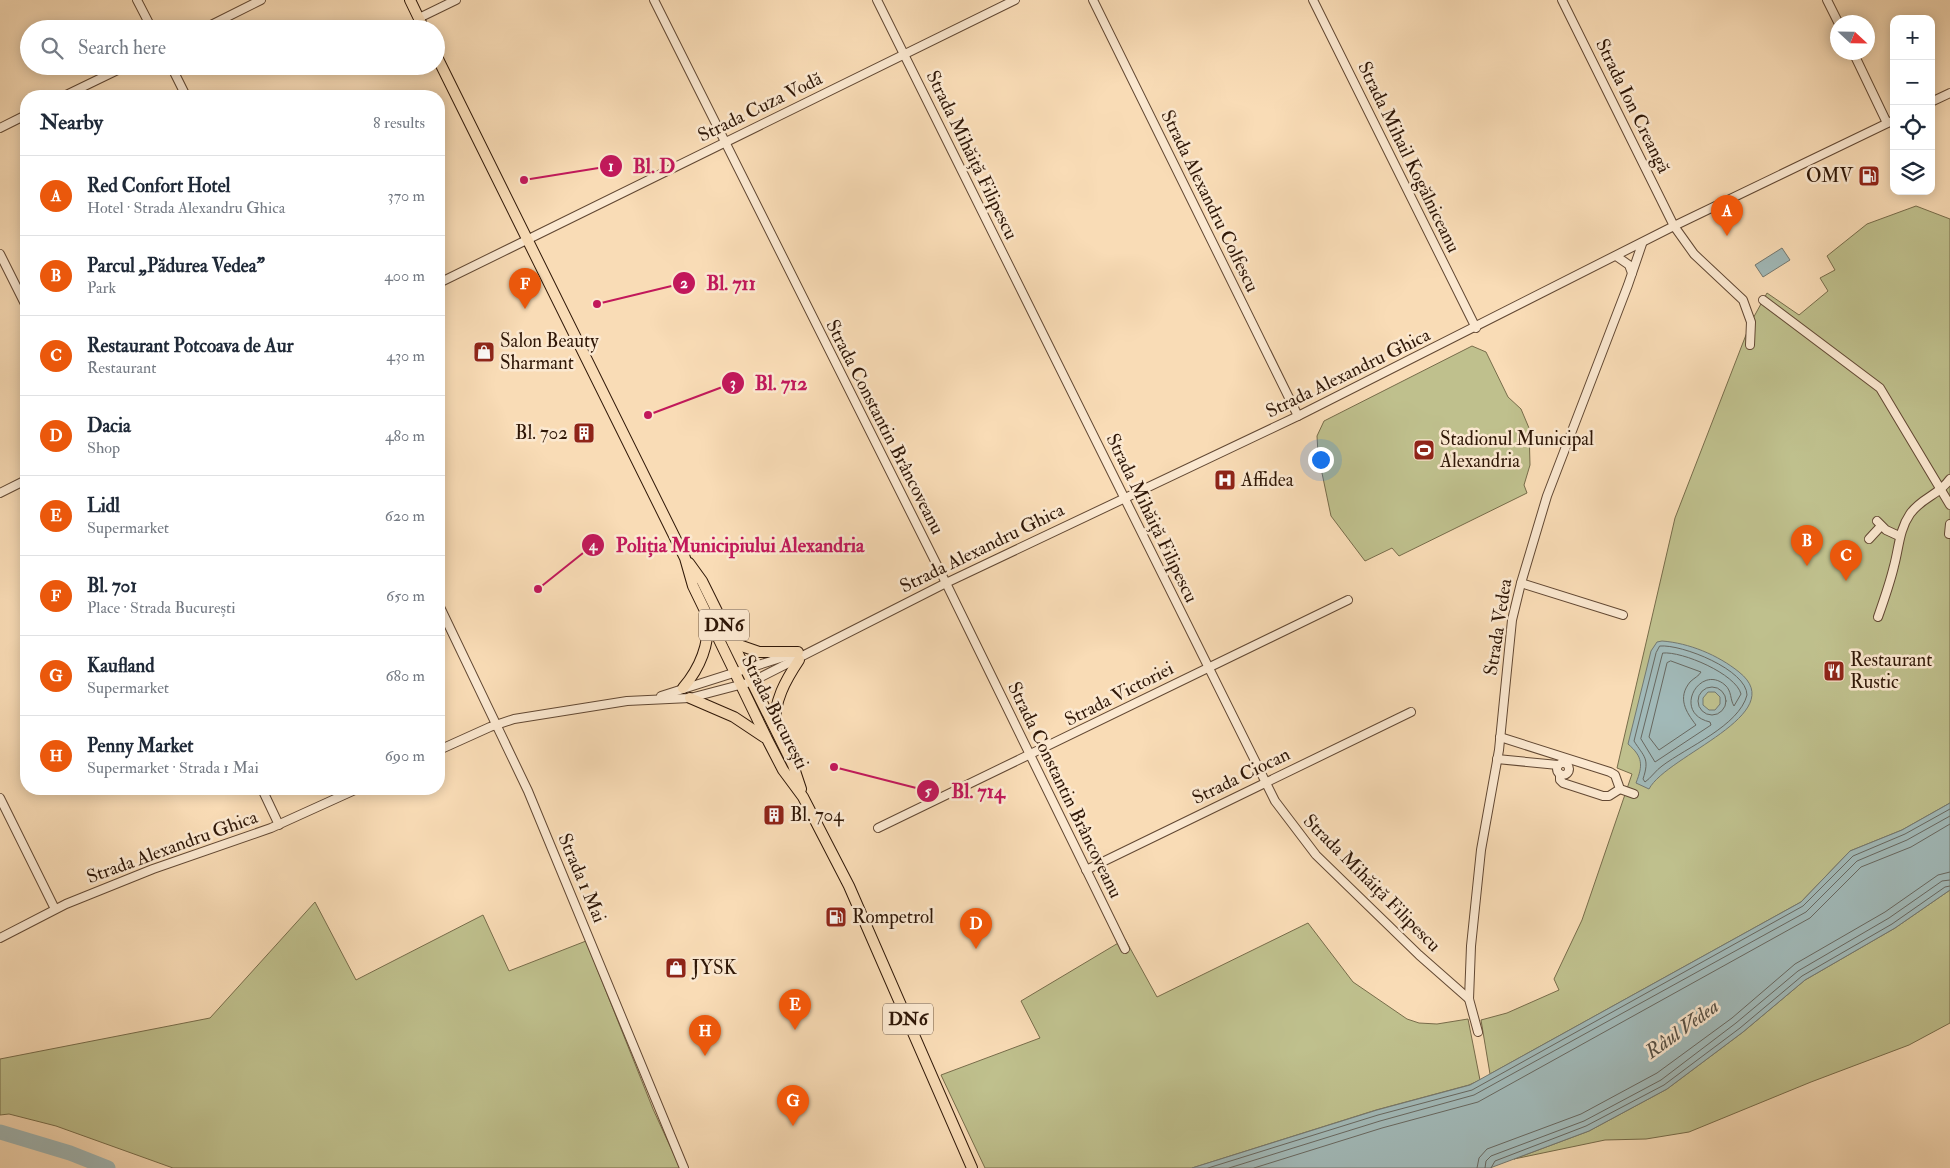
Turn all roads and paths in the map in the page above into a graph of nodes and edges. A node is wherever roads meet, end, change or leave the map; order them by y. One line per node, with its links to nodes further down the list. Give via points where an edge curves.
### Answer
1 (137, 0): 14 (street)
2 (261, 0): 15 (street)
3 (410, 0): 13 (main road)
4 (456, 0): 13 (street)
5 (654, 0): 29 (street, Strada Constantin Brâncoveanu)
6 (877, 0): 16 (street, Strada Mihăiță Filipescu)
7 (1015, 0): 16 (street, Strada Cuza Vodă)
8 (1093, 0): 41 (street, Strada Alexandru Colfescu)
9 (1313, 0): 39 (street, Strada Mihail Kogălniceanu)
10 (1562, 0): 30 (street, Strada Ion Creangă)
11 (1827, 0): 12 (street)
12 (1834, 15)
13 (419, 18)
14 (147, 20)
15 (220, 20)
16 (904, 54): 29 (street, Strada Cuza Vodă); 46 (street, Strada Mihăiță Filipescu)
17 (1857, 60): 26 (street)
18 (445, 73): 31 (main road, Strada București / DN6)
19 (107, 75): 21 (street)
20 (176, 75): 22 (street)
21 (76, 90)
22 (183, 90)
23 (1950, 93): 24 (street)
24 (1935, 100)
25 (20, 118): 28 (street)
26 (1890, 119)
27 (1890, 121): 30 (street, Strada Alexandru Ghica)
28 (0, 128)
29 (724, 142): 31 (street, Strada Cuza Vodă); 53 (street, Strada Constantin Brâncoveanu)
30 (1674, 226): 32 (street, Strada Alexandru Ghica); 40 (street, Strada Ion Creangă, via 1694,254 1743,300 1751,322)
31 (527, 239): 36 (street, Strada Cuza Vodă); 52 (main road, Strada București / DN6)
32 (1642, 244): 34 (street, Strada Alexandru Ghica); 35 (street, Strada Vedea)
33 (0, 254): 37 (street)
34 (1616, 256): 35 (street, via 1629,265); 39 (street, Strada Alexandru Ghica)
35 (1632, 273): 54 (street, Strada Vedea, via 1558,467)
36 (445, 280)
37 (20, 294)
38 (1764, 300): 44 (street, via 1880,388)
39 (1476, 328): 41 (street, Strada Alexandru Ghica)
40 (1750, 345)
41 (1298, 416): 46 (street, Strada Alexandru Ghica)
42 (1950, 479): 44 (street)
43 (20, 483): 45 (street)
44 (1942, 491): 47 (street); 50 (street, via 1916,506)
45 (0, 492)
46 (1124, 498): 53 (street, Strada Alexandru Ghica); 62 (street, Strada Mihăiță Filipescu)
47 (1950, 505)
48 (1950, 524): 49 (street)
49 (1949, 534)
50 (1899, 536): 51 (street, via 1879,523); 58 (street, via 1894,566)
51 (1869, 539)
52 (685, 558): 57 (main road, Strada București / DN6); 60 (main road, Strada București / DN6, via 702,580)
53 (946, 583): 61 (street, Strada Alexandru Ghica); 76 (street, Strada Constantin Brâncoveanu)
54 (1520, 583): 56 (street); 73 (street, Strada Vedea, via 1512,620)
55 (1348, 600): 62 (street, Strada Victoriei)
56 (1623, 615)
57 (707, 616): 64 (main road, Strada București / DN6); 67 (main road, via 705,648 695,672)
58 (1878, 617)
59 (445, 618): 71 (street, Strada 1 Mai)
60 (733, 643): 61 (main road, via 750,650); 63 (main road, Strada București / DN6)
61 (798, 656): 63 (street, Strada Alexandru Ghica); 65 (street, Strada Alexandru Ghica); 72 (main road, via 781,689)
62 (1209, 667): 76 (street, Strada Victoriei); 79 (street, Strada Mihăiță Filipescu)
63 (745, 669): 64 (street, Strada Alexandru Ghica); 65 (main road, Strada București / DN6)
64 (735, 673): 66 (main road, Strada București / DN6); 67 (street, Strada Alexandru Ghica)
65 (751, 682): 66 (street, Strada Alexandru Ghica); 72 (main road, Strada București / DN6)
66 (741, 686): 69 (street, Strada Alexandru Ghica); 74 (main road, Strada București / DN6)
67 (683, 688): 68 (street, Strada Alexandru Ghica)
68 (654, 698): 69 (street, Strada Alexandru Ghica); 71 (street, Strada Alexandru Ghica)
69 (690, 698): 74 (main road, via 734,717)
70 (1411, 712): 79 (street, Strada Ciocan)
71 (497, 724): 75 (street, Strada Alexandru Ghica); 94 (street, Strada 1 Mai, via 558,861)
72 (775, 730): 84 (main road, Strada București / DN6, via 793,765)
73 (1500, 737): 77 (street, Strada Vedea); 78 (street)
74 (767, 739): 84 (main road, Strada București / DN6, via 783,770)
75 (445, 747)
76 (1030, 755): 87 (street, Strada Victoriei); 88 (street, Strada Constantin Brâncoveanu)
77 (1497, 759): 78 (street); 92 (street, Strada Vedea, via 1479,870)
78 (1563, 762): 80 (street, via 1615,775); 80 (street, via 1557,771 1564,783 1603,796)
79 (1265, 782): 88 (street, Strada Ciocan); 92 (street, Strada Mihăiță Filipescu, via 1286,817 1316,855)
80 (1620, 789): 81 (street)
81 (1634, 794)
82 (265, 795): 86 (street)
83 (344, 795): 86 (street, Strada Alexandru Ghica)
84 (803, 797): 95 (main road, Strada București / DN6, via 849,886)
85 (0, 798): 89 (street)
86 (279, 825): 89 (street, Strada Alexandru Ghica)
87 (878, 828)
88 (1086, 870): 91 (street, Strada Constantin Brâncoveanu)
89 (55, 909): 90 (street, Strada Alexandru Ghica)
90 (0, 938)
91 (1125, 949)
92 (1469, 999): 93 (street, Strada Vedea)
93 (1478, 1032)
94 (684, 1168)
95 (972, 1168)

